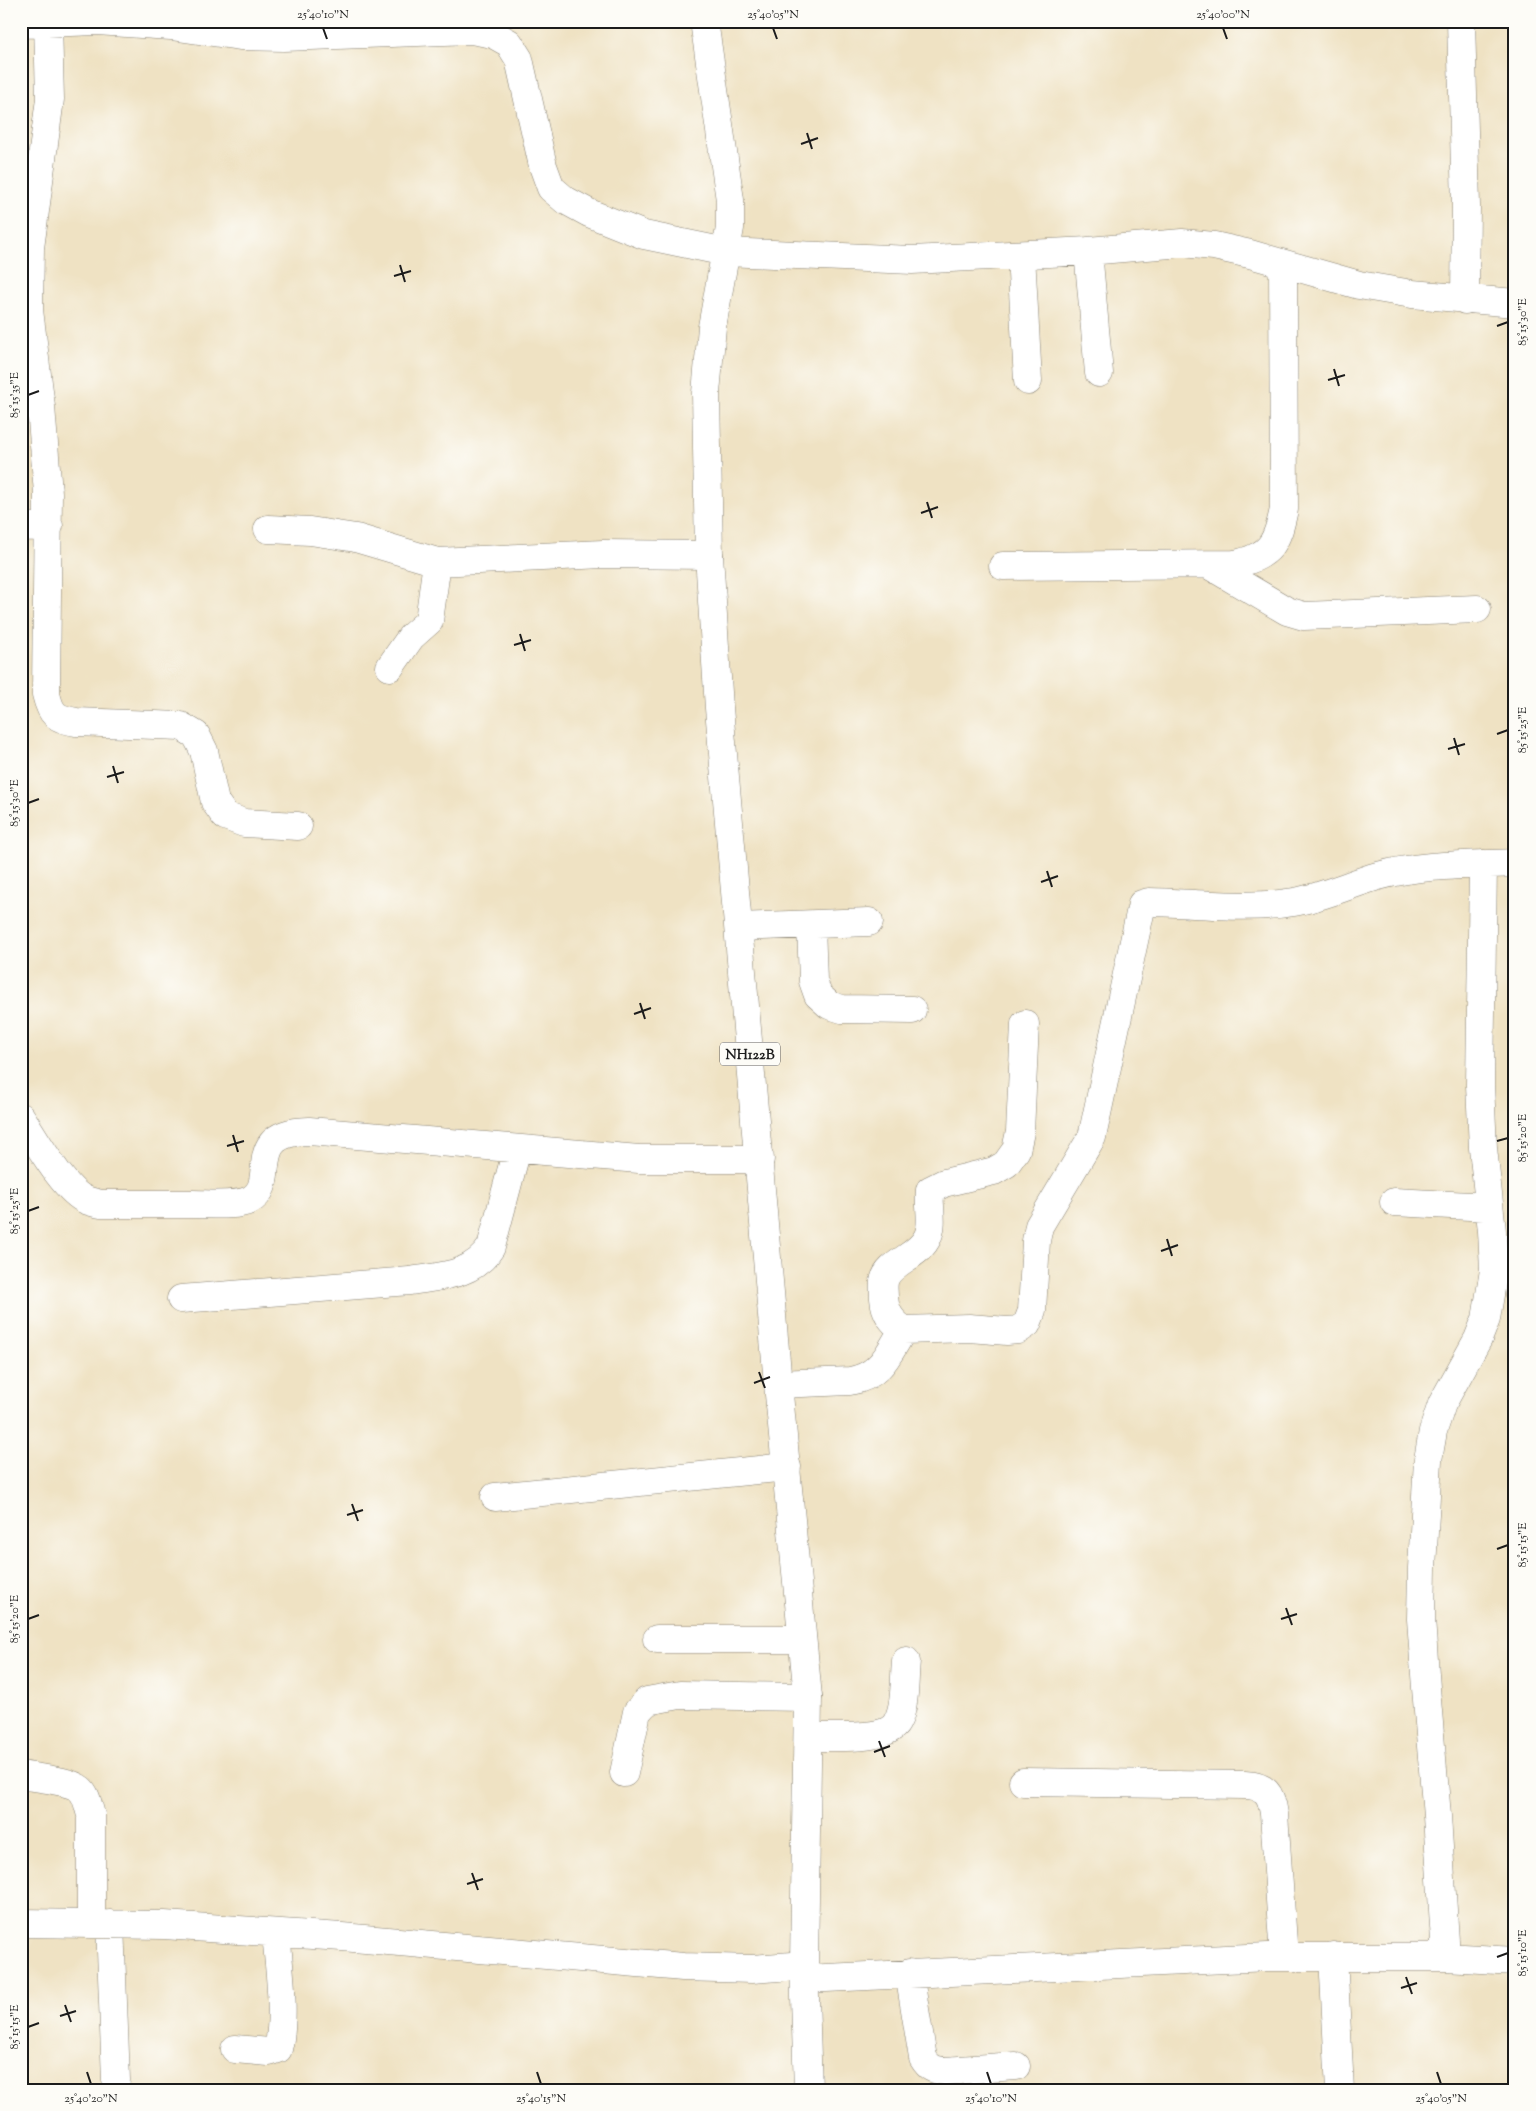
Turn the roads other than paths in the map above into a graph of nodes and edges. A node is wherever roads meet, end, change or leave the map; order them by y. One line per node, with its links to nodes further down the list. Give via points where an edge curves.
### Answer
1 (96, 21): 4 (main road); 5 (main road)
2 (1461, 21): 10 (main road)
3 (708, 22): 7 (main road, NH122B, via 730,200)
4 (34, 23): 14 (main road, via 50,99 30,248 29,310 44,444)
5 (207, 26): 7 (main road, via 240,36 471,30 493,34 509,42 519,59 551,188 589,214 626,229)
6 (1088, 251): 8 (main road); 9 (main road, via 1182,243 1214,246); 12 (main road)
7 (726, 252): 8 (main road, via 912,260); 17 (main road, NH122B, via 712,327 706,393)
8 (1020, 255): 13 (main road)
9 (1284, 264): 10 (main road, via 1359,285); 19 (main road, via 1284,509 1279,533 1268,550 1254,560)
10 (1465, 300): 11 (main road)
11 (1515, 304)
12 (1099, 373)
13 (1028, 381)
14 (49, 526): 15 (main road); 23 (main road, via 46,694 50,710 60,719 76,722 181,726 196,735 204,752 215,802 225,816 244,823)
15 (21, 527)
16 (268, 530): 18 (main road, via 310,531 356,538)
17 (709, 554): 18 (main road, via 603,554); 28 (main road, NH122B)
18 (436, 562): 22 (main road, via 429,621 411,637)
19 (1209, 565): 20 (main road); 21 (main road, via 1287,611 1304,616)
20 (1003, 566)
21 (1477, 608)
22 (390, 668)
23 (298, 826)
24 (1515, 863): 25 (main road)
25 (1483, 864): 35 (main road, via 1480,1085); 37 (main road, via 1388,874 1294,902 1142,904 1097,1123 1092,1137 1039,1226 1032,1311 1027,1324 1018,1330 1007,1331 968,1328)
26 (869, 922): 27 (main road)
27 (811, 925): 28 (main road); 29 (main road, via 813,981 818,995 828,1005 842,1009)
28 (739, 927): 33 (main road, NH122B)
29 (912, 1010)
30 (1025, 1024): 37 (main road, via 1020,1132 1016,1150 1006,1164 994,1171 944,1183 930,1190 931,1226 928,1237 919,1250 886,1275 884,1283 887,1313)
31 (21, 1117): 32 (main road, via 71,1188 85,1200 101,1204 213,1204 250,1200 260,1192 270,1146 278,1137 293,1132)
32 (517, 1149): 33 (main road, via 639,1159); 36 (main road, via 491,1247 484,1258 471,1268 446,1276 410,1281)
33 (760, 1159): 38 (main road, NH122B)
34 (1394, 1202): 35 (main road)
35 (1489, 1207): 54 (main road, via 1494,1270 1486,1320 1442,1404 1428,1460 1421,1619)
36 (181, 1299)
37 (903, 1330): 38 (main road, via 878,1370 861,1379)
38 (778, 1384): 39 (main road, NH122B)
39 (786, 1468): 40 (main road); 42 (main road, NH122B)
40 (495, 1497)
41 (657, 1638): 42 (main road)
42 (802, 1639): 44 (main road, NH122B)
43 (906, 1661): 45 (main road, via 902,1710 897,1724 888,1732 871,1736)
44 (808, 1697): 45 (main road, NH122B); 46 (main road, via 680,1695 647,1701 637,1712)
45 (809, 1736): 56 (main road, NH122B)
46 (624, 1773)
47 (21, 1775): 50 (main road, via 69,1784 80,1790 87,1800)
48 (1023, 1782): 53 (main road, via 1244,1785 1265,1790 1273,1807)
49 (21, 1923): 50 (main road)
50 (101, 1923): 51 (main road); 60 (main road)
51 (276, 1933): 56 (main road, via 683,1967); 58 (main road, via 281,2040 278,2049 269,2052)
52 (1333, 1956): 53 (main road); 54 (main road); 62 (main road)
53 (1284, 1957): 57 (main road)
54 (1446, 1957): 55 (main road)
55 (1515, 1961)
56 (804, 1972): 57 (main road); 61 (main road, NH122B)
57 (909, 1973): 59 (main road, via 927,2066 945,2071)
58 (235, 2049)
59 (1016, 2066)
60 (116, 2080)
61 (808, 2090)
62 (1340, 2090)

